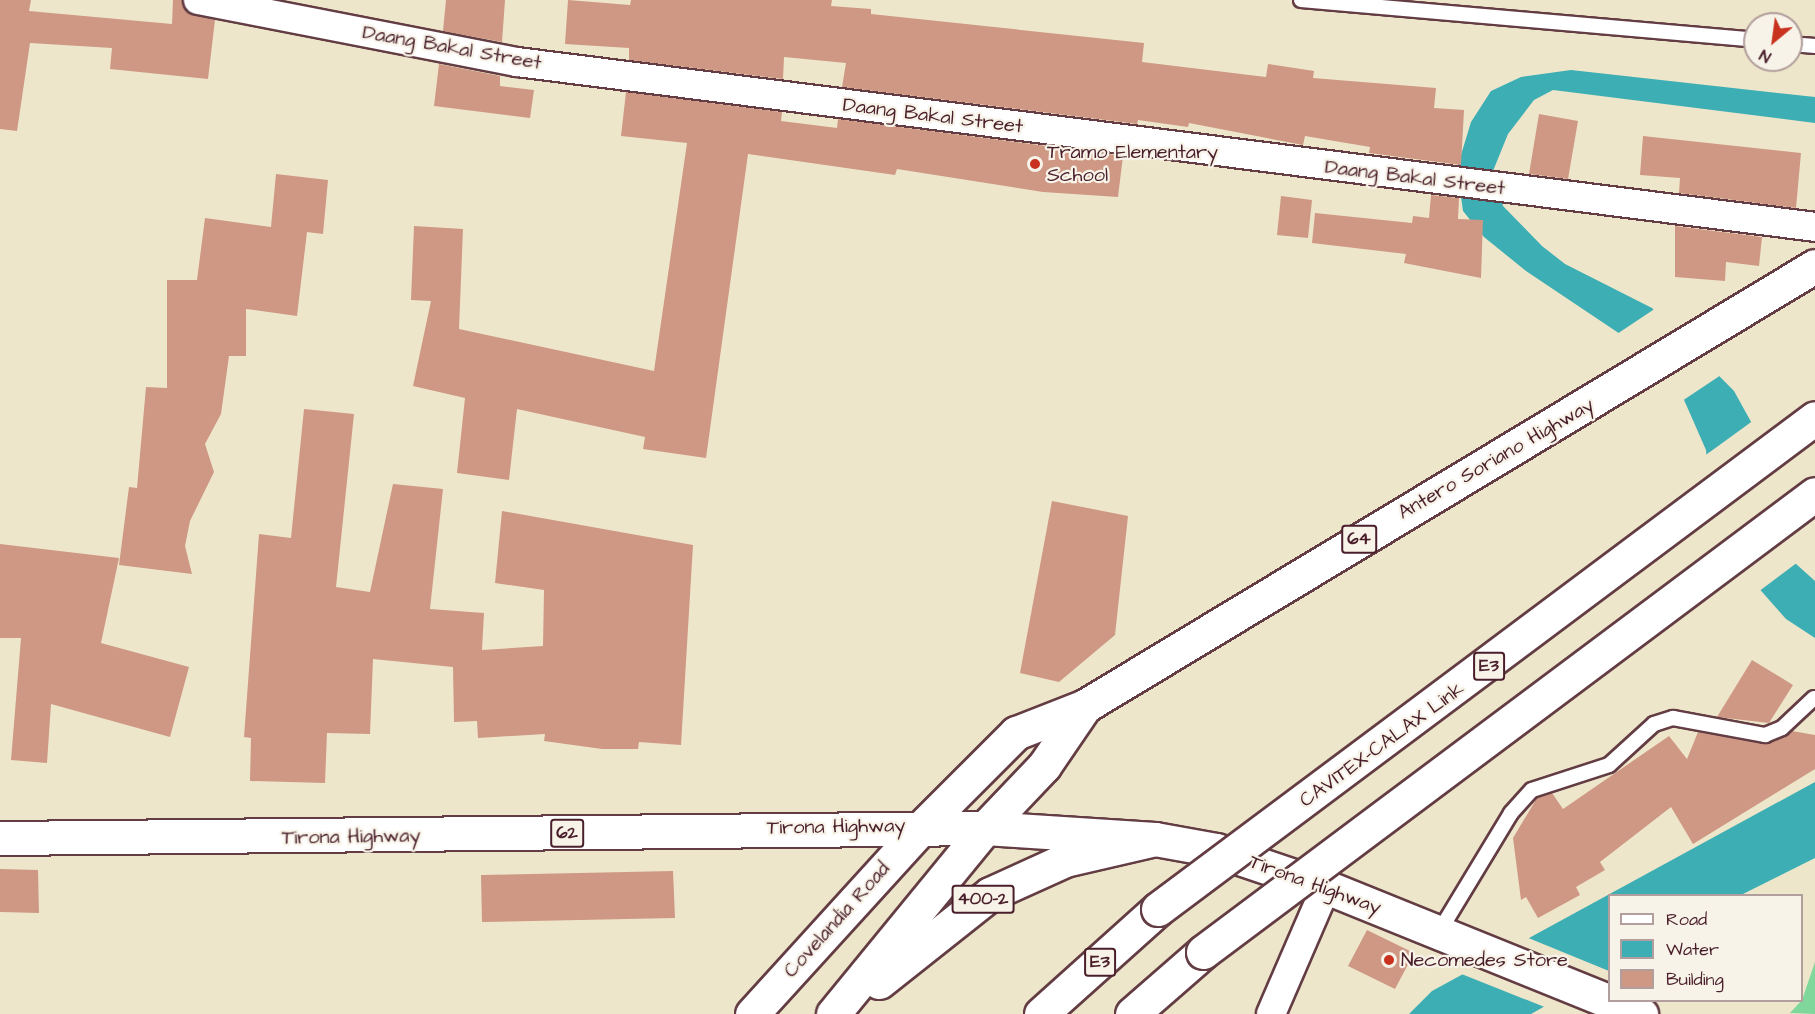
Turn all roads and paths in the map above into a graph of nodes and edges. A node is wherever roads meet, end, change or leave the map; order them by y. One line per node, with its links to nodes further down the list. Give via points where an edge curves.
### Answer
1 (198, 0): 6 (street, Daang Bakal Street, via 517,62)
2 (1302, 0): 4 (lane)
3 (1452, 0): 4 (lane)
4 (1449, 14): 5 (lane)
5 (1743, 39)
6 (1815, 227)
7 (1815, 266): 11 (main road, Antero Soriano Highway / 64)
8 (1815, 418): 23 (main road, CAVITEX–CALAX Link / E3, bridge, via 1158,909)
9 (1815, 494): 24 (main road, bridge, via 1203,952)
10 (1814, 698): 17 (lane, via 1782,728 1765,735 1673,718 1654,724 1609,765 1532,790 1511,813)
11 (1084, 706): 12 (main road, Antero Soriano Highway / 64, via 1016,733); 13 (main road, Antero Soriano Highway / 64, via 1044,766)
12 (923, 826): 13 (main road, Tirona Highway / 62); 14 (main road, Tirona Highway / 62); 20 (main road, Covelandia Road)
13 (985, 828): 15 (main road, Tirona Highway / 62); 21 (main road, 400-2)
14 (0, 838)
15 (1155, 839): 16 (main road, Tirona Highway / 62, via 1216,850); 22 (main road, 400-2, via 1065,860 990,894)
16 (1326, 887): 17 (main road, Tirona Highway / 62); 25 (street)
17 (1447, 935): 18 (main road, Tirona Highway / 62)
18 (1608, 1001)
19 (1612, 1002): 26 (main road, Tirona Highway / 62)
20 (752, 1014)
21 (833, 1014)
22 (841, 1014)
23 (1041, 1014)
24 (1132, 1014)
25 (1271, 1014)
26 (1641, 1014)

